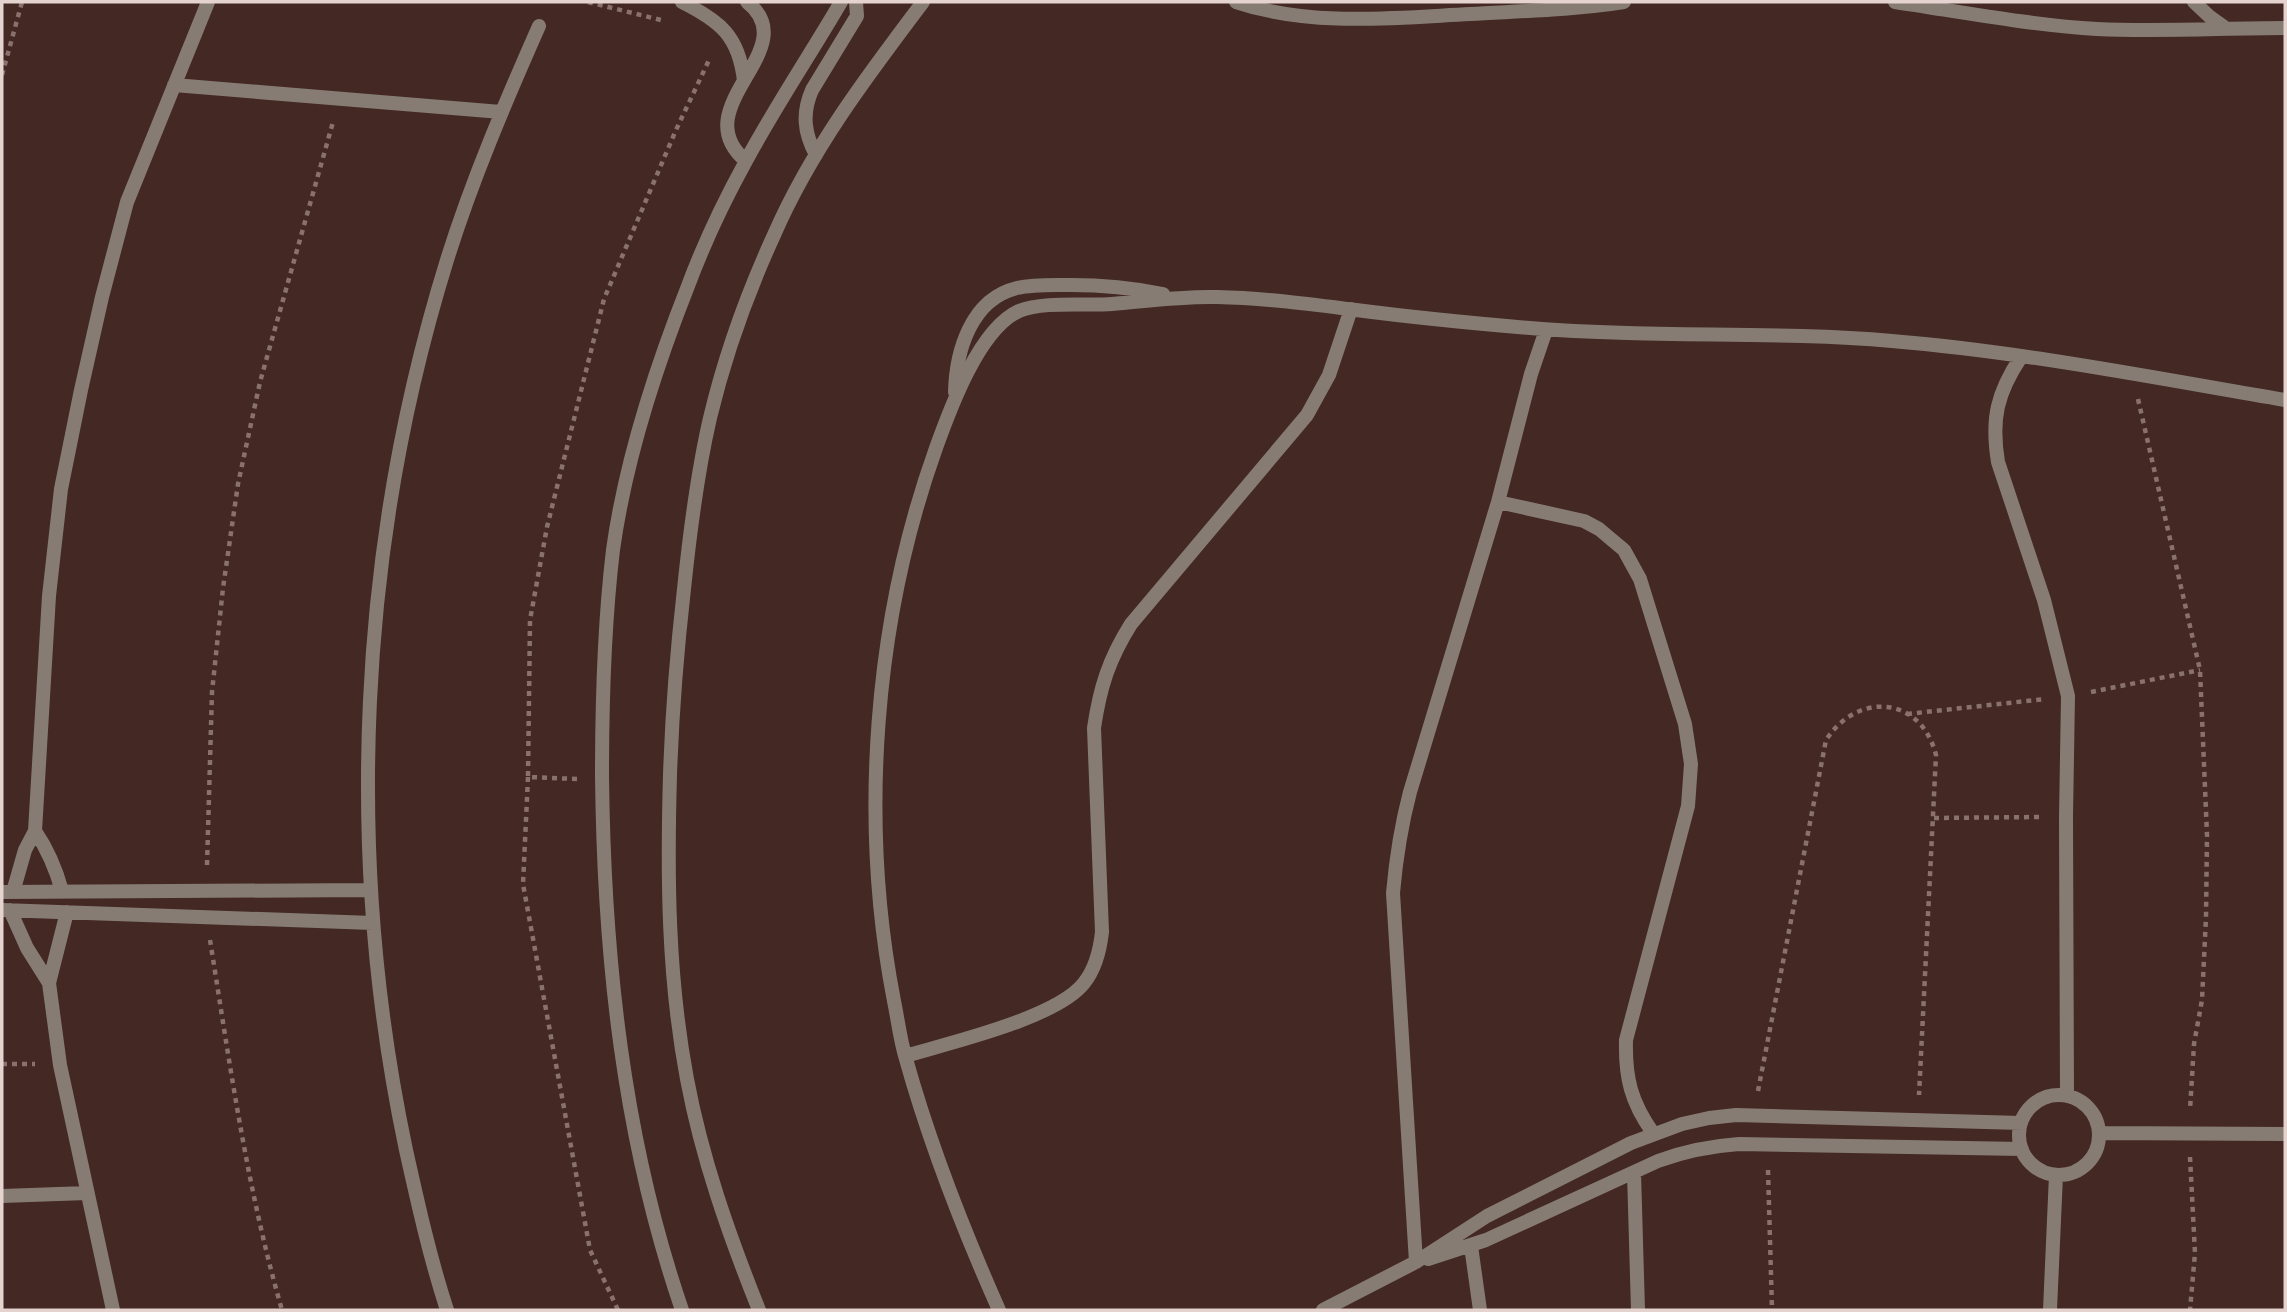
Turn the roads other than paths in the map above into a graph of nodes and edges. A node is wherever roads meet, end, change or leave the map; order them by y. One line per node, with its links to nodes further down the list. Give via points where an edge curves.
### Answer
1 (682, 2): 15 (street, via 709,16 734,41)
2 (747, 2): 15 (street, via 760,17 764,41)
3 (841, 2): 19 (street)
4 (856, 2): 18 (street, via 857,16 807,103 806,130)
5 (923, 2): 18 (street)
6 (1236, 2): 11 (street, via 1272,12)
7 (1624, 2): 11 (street, via 1551,11 1373,19)
8 (1895, 2): 13 (street, via 2069,27)
9 (2194, 2): 13 (street)
10 (207, 3): 16 (street)
11 (1296, 8)
12 (539, 26): 17 (street)
13 (2224, 27): 14 (street)
14 (2285, 28)
15 (744, 81): 19 (street, via 730,106 726,127 732,147)
16 (174, 85): 17 (street); 27 (street, via 127,202 61,489 49,596)
17 (501, 112): 28 (street, via 447,261 392,493 368,731)
18 (816, 155): 51 (street, via 750,289 710,417 696,483 672,717 668,886 676,1004 687,1079 726,1226)
19 (746, 161): 50 (street, via 688,285 660,362 627,480 614,548 606,637 602,816 616,1017 649,1199)
20 (1177, 297): 21 (street, via 1264,299); 24 (street, via 1039,306 1013,314 994,331); 24 (street, via 1090,285 1033,286 1003,293 971,324 958,360)
21 (1351, 309): 22 (street); 35 (street, via 1329,375 1307,415 1131,624 1105,673 1094,728 1102,932 1100,950 1085,983 1057,1006)
22 (1546, 330): 23 (street, via 1860,339); 26 (street)
23 (2021, 357): 25 (street); 36 (street, via 1999,398 1994,441 2068,696)
24 (955, 397): 35 (street, via 908,545 881,710 877,873 881,927)
25 (2285, 400)
26 (1498, 502): 38 (street, via 1584,522 1599,528 1624,550 1640,579 1685,724 1691,764 1688,806 1626,1040 1630,1089); 47 (street, via 1410,792 1396,859 1393,893)
27 (35, 831): 29 (street, via 47,849); 30 (street)
28 (371, 890): 29 (street); 33 (street)
29 (62, 891): 30 (street)
30 (7, 892)
31 (6, 910): 32 (street); 34 (street)
32 (67, 912): 33 (street); 34 (street)
33 (373, 923): 49 (street, via 398,1109)
34 (49, 983): 44 (street, via 60,1065)
35 (905, 1056): 52 (street, via 970,1243)
36 (2067, 1096): 37 (street, via 2039,1101); 39 (street, via 2090,1109)
37 (2021, 1123): 38 (street, via 1753,1116 1709,1118); 41 (street)
38 (1653, 1133): 47 (street, via 1487,1216)
39 (2099, 1133): 40 (street); 43 (street, via 2092,1159 2070,1174)
40 (2285, 1134)
41 (2022, 1149): 42 (street, via 1712,1146 1685,1151); 43 (street, via 2035,1167)
42 (1634, 1173): 46 (street); 55 (street)
43 (2056, 1175): 56 (street)
44 (87, 1193): 45 (street); 48 (street)
45 (2, 1196)
46 (1471, 1246): 47 (street); 54 (street)
47 (1416, 1262): 53 (street)
48 (113, 1310)
49 (447, 1310)
50 (682, 1310)
51 (759, 1310)
52 (999, 1310)
53 (1323, 1310)
54 (1480, 1310)
55 (1638, 1310)
56 (2050, 1310)

